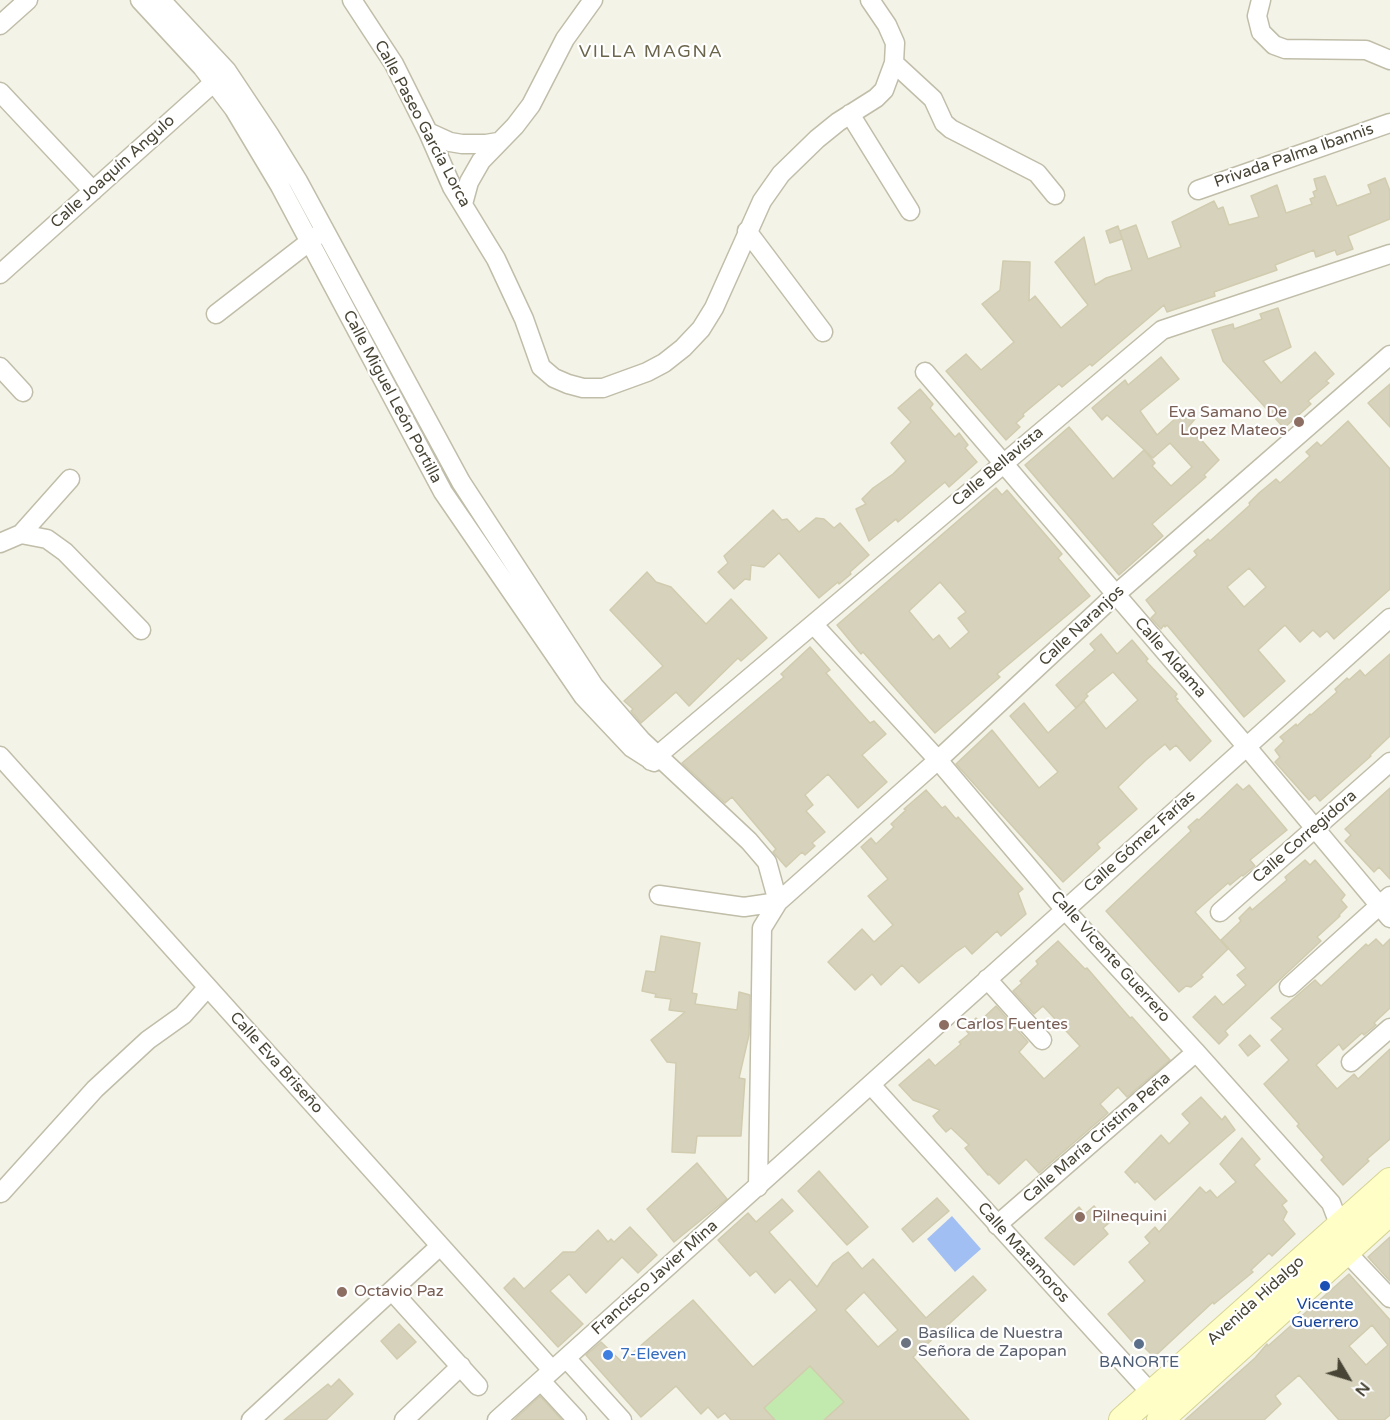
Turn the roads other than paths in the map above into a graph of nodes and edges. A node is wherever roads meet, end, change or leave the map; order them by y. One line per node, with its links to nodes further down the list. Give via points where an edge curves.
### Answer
1 (28, 0): 8 (street)
2 (140, 0): 11 (street, Calle Miguel León Portilla)
3 (161, 0): 11 (street, Calle Miguel León Portilla)
4 (352, 0): 15 (street, Calle Paseo García Lorca, via 394,64)
5 (592, 0): 16 (street, via 565,39 531,105)
6 (870, 0): 10 (street, Calle Paseo García Lorca, via 895,43)
7 (1261, 0): 9 (street, via 1257,15 1261,32 1274,45 1285,49 1366,50)
8 (0, 25)
9 (1390, 60)
10 (894, 63): 13 (street, Calle Paseo García Lorca, via 884,90); 19 (street, via 933,99 951,129 1037,173)
11 (220, 76): 18 (street, Calle Joaquín Angulo); 22 (street, Calle Miguel León Portilla, via 269,134); 24 (street, Calle Miguel León Portilla, via 234,109)
12 (0, 92): 18 (street)
13 (850, 114): 21 (street); 23 (street, Calle Paseo García Lorca, via 781,174)
14 (1390, 123): 17 (street, Privada Palma Ibannis)
15 (428, 132): 16 (street, via 462,144); 20 (street, Calle Paseo García Lorca)
16 (498, 142): 20 (street, via 474,172)
17 (1198, 190)
18 (93, 191): 26 (street, Calle Joaquín Angulo)
19 (1055, 195)
20 (463, 204): 23 (street, Calle Paseo García Lorca, via 505,278 541,367 554,378 583,388 603,388 626,380 664,363 683,348 714,308)
21 (910, 211)
22 (325, 231): 24 (street); 35 (street, Calle Miguel León Portilla)
23 (747, 231): 28 (street)
24 (309, 242): 27 (street); 36 (street, Calle Miguel León Portilla)
25 (1390, 254): 33 (street, Calle Bellavista, via 1162,330)
26 (0, 274)
27 (216, 314)
28 (823, 333)
29 (1390, 354): 39 (street, Calle Naranjos)
30 (0, 367): 32 (street)
31 (925, 372): 33 (street, Calle Aldama)
32 (23, 392)
33 (1003, 462): 39 (street, Calle Aldama); 41 (street, Calle Bellavista)
34 (70, 479): 37 (street)
35 (461, 482): 36 (street); 45 (street, Calle Miguel León Portilla, via 594,686)
36 (443, 492): 45 (street, Calle Miguel León Portilla, via 583,696 632,748)
37 (21, 534): 38 (street); 42 (street, via 47,539 65,552)
38 (0, 543)
39 (1115, 595): 43 (street, Calle Aldama); 46 (street, Calle Naranjos)
40 (1390, 618): 43 (street, Calle Gómez Farías)
41 (814, 625): 45 (street, Calle Bellavista); 46 (street, Calle Vicente Guerrero)
42 (141, 630)
43 (1246, 746): 48 (street, Calle Aldama); 52 (street, Calle Gómez Farías)
44 (0, 756): 56 (street, Calle Eva Briseño)
45 (655, 758): 50 (street, Calle Miguel León Portilla, via 749,841 767,862)
46 (938, 760): 50 (street, Calle Naranjos); 52 (street, Calle Vicente Guerrero)
47 (1390, 762): 48 (street, Calle Corregidora)
48 (1314, 829): 51 (street, Calle Aldama); 53 (street, Calle Corregidora)
49 (658, 896): 50 (street, via 744,907)
50 (778, 902): 63 (street, Calle Naranjos, via 762,928)
51 (1387, 907): 55 (street)
52 (1065, 910): 54 (street, Calle Gómez Farías); 59 (street, Calle Vicente Guerrero)
53 (1220, 912)
54 (987, 980): 58 (street); 61 (street, Calle Gómez Farías)
55 (1289, 987)
56 (207, 988): 64 (street, via 183,1015 148,1040 95,1089); 68 (street, Calle Eva Briseño)
57 (1390, 1028): 60 (street)
58 (1042, 1040)
59 (1196, 1052): 66 (street, Calle María Cristina Peña); 67 (street, Calle Vicente Guerrero, via 1331,1203)
60 (1351, 1062)
61 (871, 1084): 63 (street, Calle Gómez Farías); 66 (street, Calle Matamoros)
62 (1390, 1181): 67 (main road, Avenida Hidalgo)
63 (758, 1187): 72 (street, Francisco Javier Mina)
64 (1, 1193)
65 (1390, 1212): 67 (main road, Avenida Hidalgo)
66 (997, 1225): 74 (street, Calle Matamoros)
67 (1344, 1238): 70 (street, Calle Vicente Guerrero, via 1352,1257); 74 (main road, Avenida Hidalgo); 75 (main road, Avenida Hidalgo)
68 (440, 1246): 69 (street); 72 (street, Calle Eva Briseño)
69 (392, 1291): 71 (street); 76 (street)
70 (1390, 1298)
71 (460, 1366): 73 (street); 77 (street)
72 (553, 1369): 78 (street, Francisco Javier Mina); 79 (street, Calle Eva Briseño); 80 (street, Calle Eva Briseño)
73 (478, 1386)
74 (1152, 1394): 75 (street, Calle Matamoros); 81 (main road, Avenida Hidalgo)
75 (1168, 1418)
76 (251, 1420)
77 (404, 1420)
78 (496, 1420)
79 (577, 1420)
80 (622, 1420)
81 (1122, 1420)

